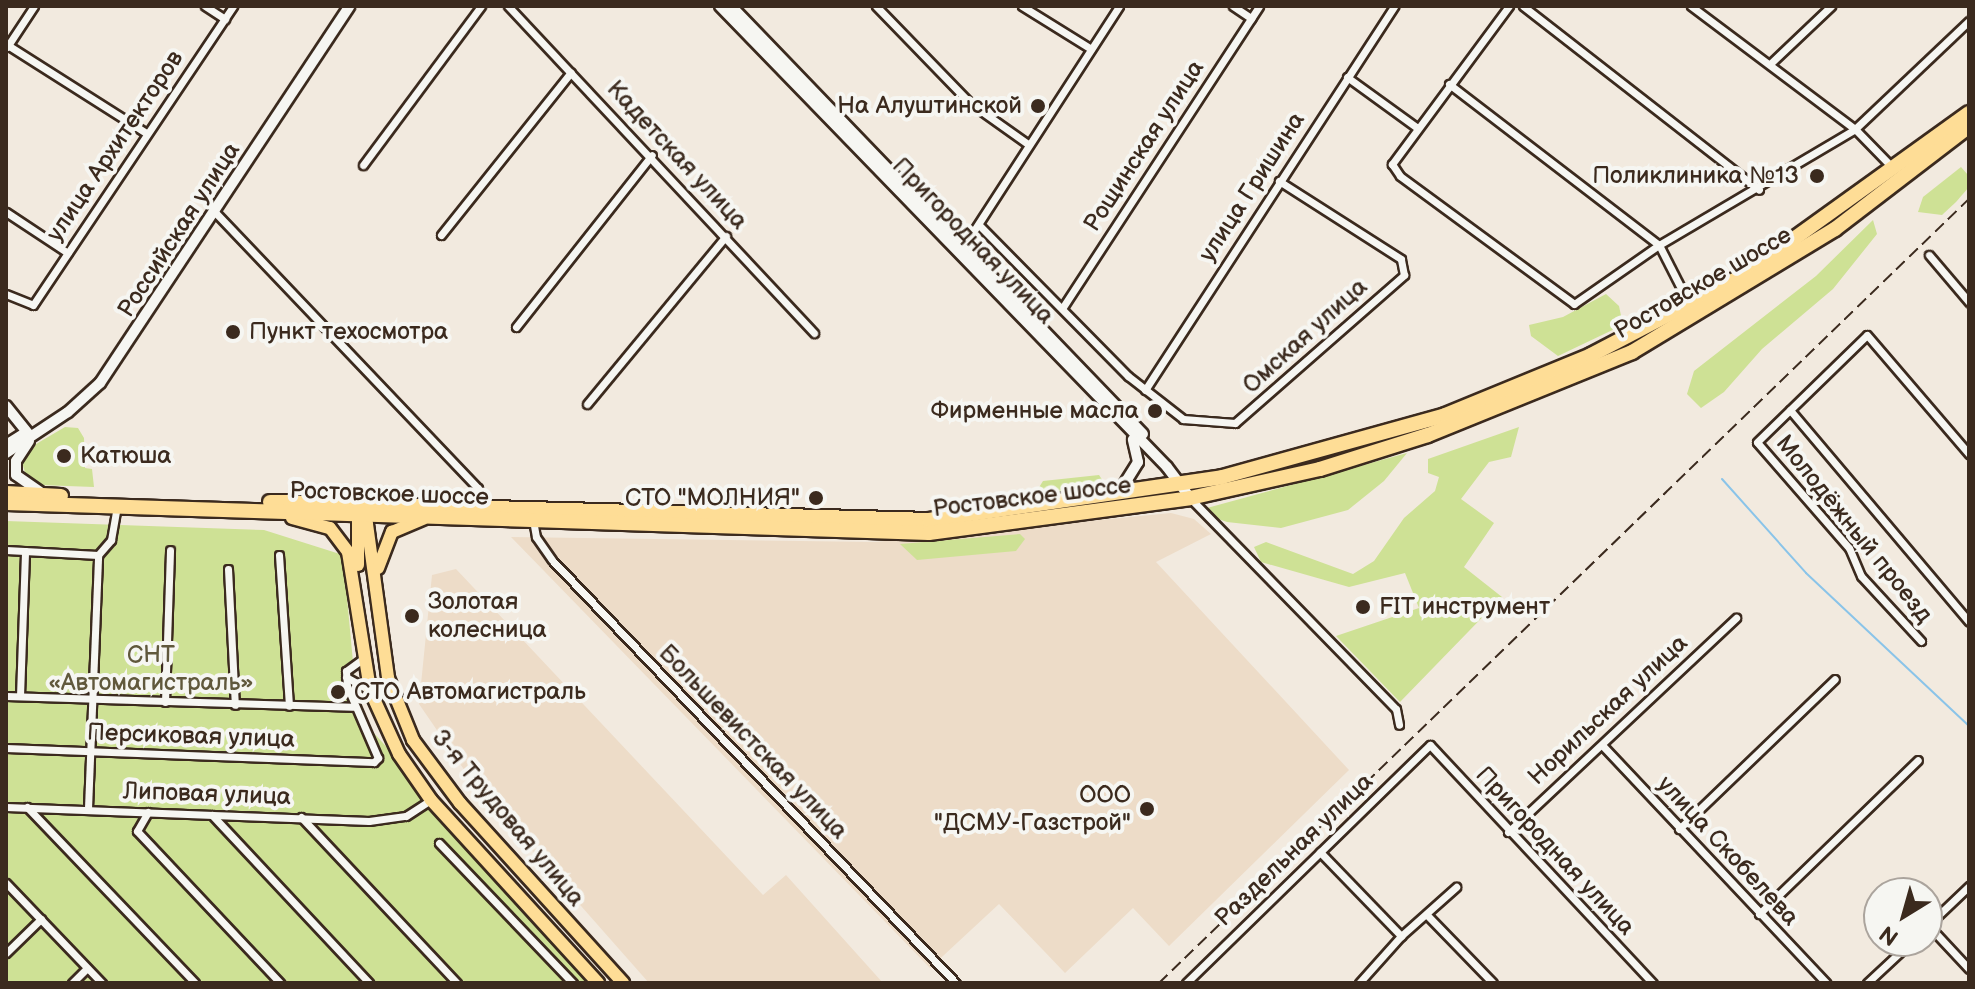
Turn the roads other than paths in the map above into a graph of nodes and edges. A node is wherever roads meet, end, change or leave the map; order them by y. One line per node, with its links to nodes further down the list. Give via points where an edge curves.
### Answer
1 (34, 6): 22 (street)
2 (205, 6): 20 (street)
3 (233, 6): 20 (street, улица Архитекторов)
4 (344, 6): 39 (street, Российская улица)
5 (350, 6): 39 (street, Российская улица)
6 (481, 6): 35 (street)
7 (508, 6): 25 (street, Кадетская улица)
8 (876, 6): 33 (street, via 970,103)
9 (1022, 6): 23 (street)
10 (1119, 6): 23 (street)
11 (1233, 6): 19 (street)
12 (1259, 6): 19 (street, Рощинская улица)
13 (1394, 6): 26 (street, улица Гришина)
14 (1509, 6): 27 (street)
15 (1523, 6): 38 (street)
16 (1691, 6): 24 (street)
17 (1831, 6): 24 (street)
18 (725, 7): 45 (street, Пригородная улица)
19 (1251, 18): 51 (street, Рощинская улица)
20 (225, 19): 32 (street, улица Архитекторов)
21 (1969, 21): 31 (street)
22 (7, 46): 32 (street)
23 (1091, 49): 33 (street)
24 (1771, 63): 31 (street)
25 (571, 72): 34 (street, Кадетская улица); 42 (street)
26 (1347, 77): 30 (street); 37 (street, улица Гришина)
27 (1449, 84): 30 (street); 44 (street)
28 (1969, 113): 36 (highway, Ростовское шоссе)
29 (1969, 126): 65 (highway, Ростовское шоссе, via 1823,237 1632,352 1428,435 1320,469)
30 (1416, 127): 44 (street, via 1392,164 1400,176 1574,304)
31 (1855, 129): 36 (street, via 1893,163); 38 (street)
32 (146, 133): 46 (street, улица Архитекторов)
33 (1029, 145): 41 (street)
34 (652, 155): 43 (street, Кадетская улица); 52 (street)
35 (363, 165)
36 (1891, 173): 50 (highway, Ростовское шоссе, via 1814,229)
37 (1279, 181): 54 (street, улица Гришина); 58 (street, Омская улица, via 1401,259 1404,275 1235,423)
38 (1759, 190): 44 (street)
39 (213, 210): 60 (street, Российская улица, via 100,383); 72 (street, via 478,488)
40 (6, 212): 46 (street)
41 (980, 226): 45 (street); 51 (street, Пригородная улица)
42 (441, 235)
43 (726, 236): 53 (street, Кадетская улица); 55 (street)
44 (1659, 245): 50 (street)
45 (961, 250): 59 (street, Пригородная улица); 65 (street, Пригородная улица)
46 (68, 253): 48 (street, улица Архитекторов, via 29,307)
47 (1929, 255): 49 (street)
48 (6, 294)
49 (1969, 302)
50 (1690, 306): 65 (highway, Ростовское шоссе, via 1591,355 1445,415)
51 (1063, 307): 54 (street, Пригородная улица)
52 (516, 327)
53 (814, 333)
54 (1145, 390): 58 (street, Пригородная улица)
55 (587, 404)
56 (6, 406): 60 (street)
57 (1790, 410): 62 (street, via 1867,335); 84 (street); 85 (street, Молодёжный проезд, via 1757,442 1849,548 1861,576)
58 (1183, 419)
59 (1121, 422): 64 (street, via 1139,454 1135,474); 65 (street, Пригородная улица)
60 (30, 434): 61 (street, Российская улица); 66 (street, via 16,461 16,475 25,486)
61 (8, 449)
62 (1969, 454)
63 (6, 493): 66 (highway, Ростовское шоссе)
64 (1118, 493): 65 (highway, Ростовское шоссе); 74 (highway, Ростовское шоссе, via 929,520)
65 (1191, 493): 74 (highway, Ростовское шоссе, via 929,533); 98 (street, Пригородная улица, via 1396,709)
66 (53, 495): 68 (highway, Ростовское шоссе)
67 (6, 503): 70 (highway, Ростовское шоссе)
68 (340, 503): 69 (highway, Ростовское шоссе); 73 (main road)
69 (376, 504): 72 (highway, Ростовское шоссе); 73 (main road)
70 (117, 507): 71 (highway, Ростовское шоссе); 79 (street, via 111,540)
71 (205, 509): 73 (highway, Ростовское шоссе); 86 (main road, via 316,521 335,532 348,552)
72 (482, 509): 74 (highway, Ростовское шоссе)
73 (358, 514): 75 (highway, Ростовское шоссе); 82 (main road, 3-я Трудовая улица, via 366,523); 86 (main road)
74 (533, 516): 75 (highway, Ростовское шоссе); 138 (street, Большевистская улица, via 536,537 552,560)
75 (431, 517): 82 (main road, via 399,527 387,538 378,563)
76 (6, 550): 78 (street)
77 (170, 550): 94 (street)
78 (25, 551): 79 (street); 92 (street)
79 (98, 555): 93 (street)
80 (279, 555): 96 (street)
81 (228, 569): 95 (street)
82 (376, 595): 137 (main road, 3-я Трудовая улица, via 388,678 413,740 460,803)
83 (1736, 618): 100 (street, Норильская улица)
84 (1969, 622)
85 (1921, 641)
86 (362, 644): 87 (main road, 3-я Трудовая улица)
87 (364, 658): 88 (street, via 348,669); 90 (main road, 3-я Трудовая улица)
88 (346, 677): 90 (street); 97 (street)
89 (1835, 679): 111 (street)
90 (370, 690): 104 (main road, 3-я Трудовая улица, via 399,754)
91 (6, 696): 92 (street)
92 (20, 696): 93 (street)
93 (93, 701): 94 (street); 102 (street)
94 (165, 702): 95 (street)
95 (235, 705): 96 (street)
96 (289, 706): 97 (street)
97 (352, 707): 102 (street, Персиковая улица, via 378,758 374,762)
98 (1399, 725)
99 (1430, 745): 112 (street, Пригородная улица); 114 (street, Раздельная улица)
100 (1602, 745): 111 (street, улица Скобелева); 112 (street, Норильская улица)
101 (6, 748): 102 (street, Персиковая улица)
102 (91, 753): 107 (street)
103 (1918, 760): 119 (street)
104 (431, 800): 110 (street, Липовая улица, via 406,816); 136 (main road, 3-я Трудовая улица)
105 (6, 807): 106 (street, Липовая улица)
106 (27, 807): 107 (street, Липовая улица); 131 (street)
107 (88, 808): 108 (street, Липовая улица)
108 (148, 812): 109 (street, Липовая улица); 132 (street, via 137,831)
109 (212, 815): 110 (street, Липовая улица); 133 (street)
110 (301, 817): 134 (street)
111 (1679, 829): 119 (street, улица Скобелева)
112 (1508, 832): 141 (street, Пригородная улица)
113 (439, 843): 135 (street)
114 (1320, 852): 122 (street); 139 (street, Раздельная улица)
115 (6, 883): 121 (street)
116 (1969, 886): 118 (street)
117 (1456, 887): 120 (street)
118 (1943, 911)
119 (1759, 914): 142 (street, улица Скобелева)
120 (1428, 916): 122 (street); 140 (street)
121 (41, 919): 124 (street); 126 (street)
122 (1401, 936): 128 (street)
123 (1943, 942): 127 (street)
124 (6, 953)
125 (1895, 957): 143 (street)
126 (87, 968): 129 (street); 130 (street)
127 (1969, 969)
128 (1363, 982)
129 (72, 983)
130 (102, 983)
131 (195, 983)
132 (280, 983)
133 (369, 983)
134 (457, 983)
135 (573, 983)
136 (598, 983)
137 (623, 983)
138 (956, 983)
139 (1186, 983)
140 (1493, 983)
141 (1653, 983)
142 (1826, 983)
143 (1867, 983)

